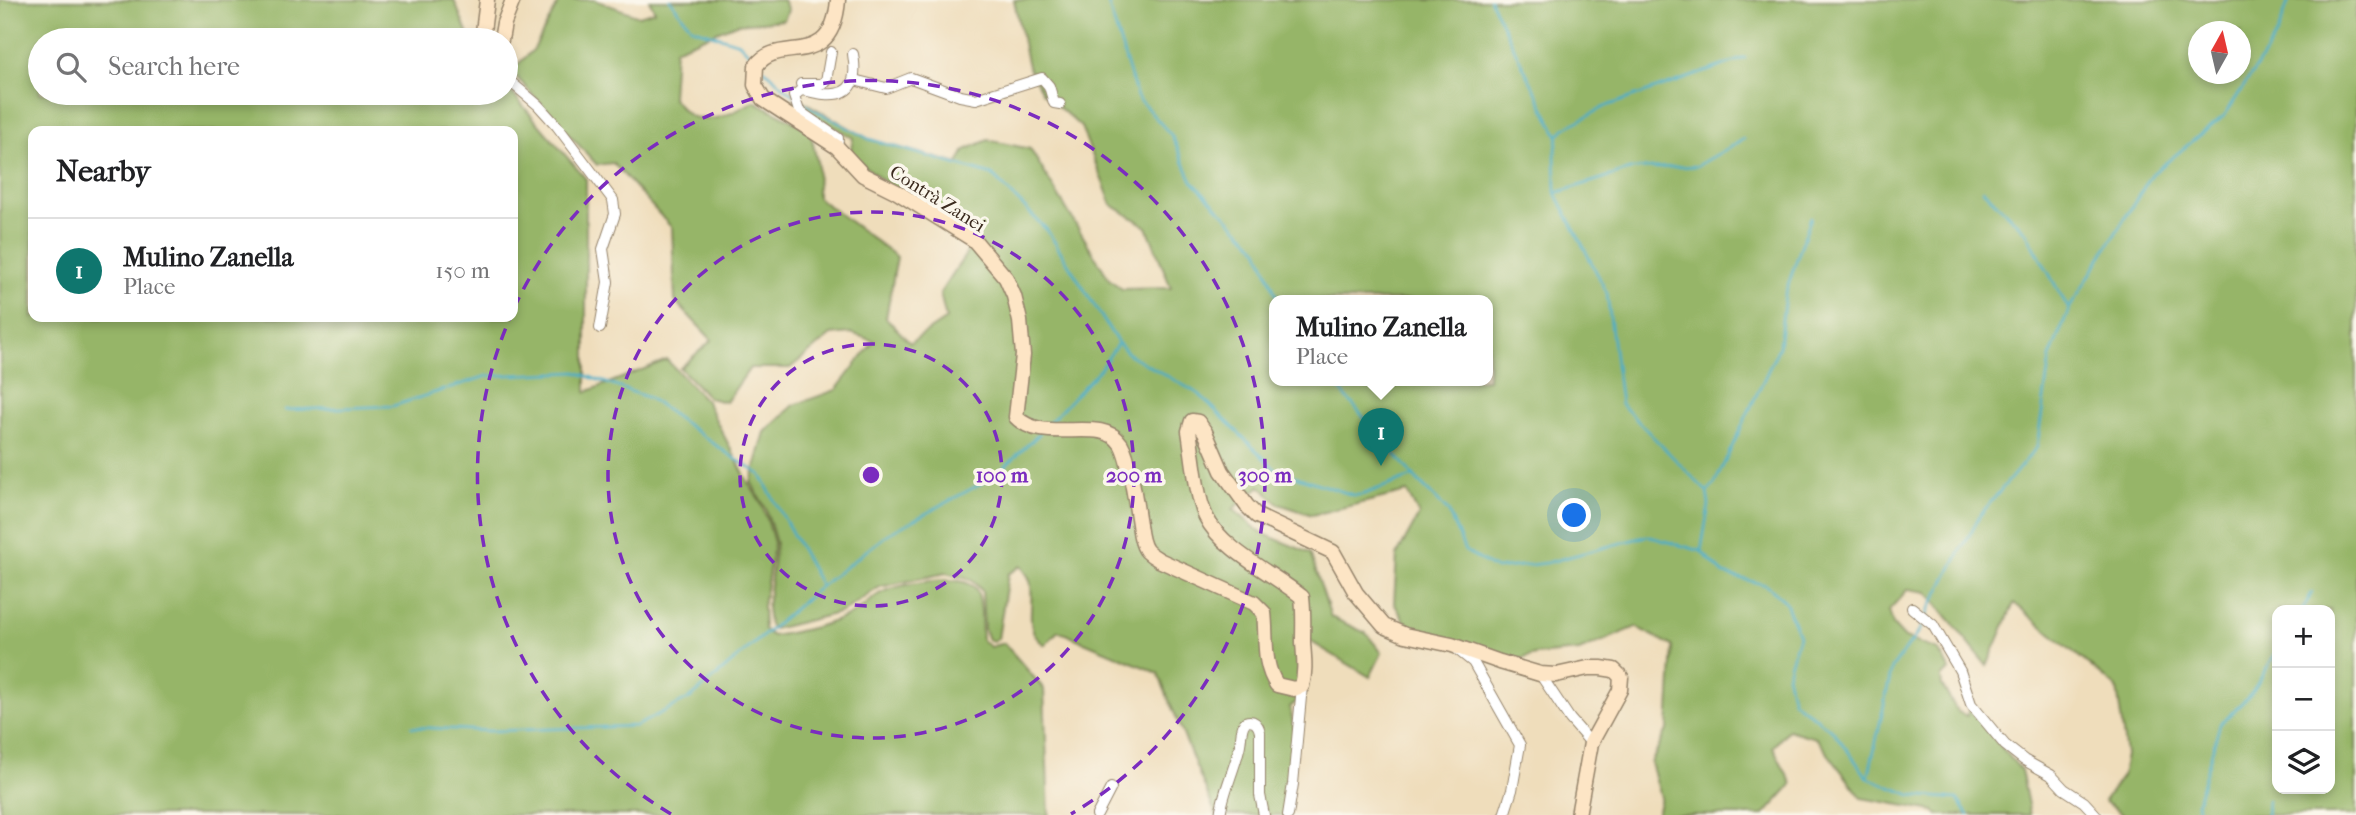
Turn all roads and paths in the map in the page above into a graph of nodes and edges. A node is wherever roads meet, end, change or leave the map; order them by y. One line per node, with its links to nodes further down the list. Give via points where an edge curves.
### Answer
1 (487, 0): 4 (street)
2 (513, 0): 5 (street)
3 (838, 0): 12 (street, Contrà Zanei, via 833,22 820,43 767,55 755,74 755,85 764,99)
4 (484, 28)
5 (503, 28)
6 (831, 52): 10 (street, via 826,81 799,84)
7 (853, 54): 8 (street)
8 (855, 80): 10 (street, via 850,87 831,94); 11 (street, via 888,87 911,78 976,99 1042,78 1054,103)
9 (518, 88): 13 (street, via 556,126 613,200 615,214 603,250 608,282)
10 (798, 92): 12 (street, Contrà Zanei, via 794,96 797,108 838,138)
11 (1059, 104)
12 (836, 146): 17 (street, Contrà Zanei, via 863,175 974,240 1006,278 1020,321 1023,355 1016,417 1043,430 1112,435 1122,445 1147,551 1254,603 1264,613 1270,676 1277,685)
13 (600, 328)
14 (1912, 608): 26 (street, via 1925,618 1960,671 1976,711 2006,745 2051,775)
15 (1452, 645): 16 (street); 17 (street, via 1384,626 1356,593 1333,552 1257,516 1247,506 1222,471 1205,432 1192,421 1189,431 1200,495 1214,530 1302,597 1306,672); 24 (street, via 1473,662 1520,745)
16 (1540, 674): 18 (street); 18 (street, via 1588,667 1614,670 1621,677 1620,690)
17 (1302, 686): 23 (street)
18 (1591, 743): 25 (street)
19 (1111, 788): 20 (street)
20 (1097, 815)
21 (1220, 815): 22 (street, via 1242,727 1251,721 1260,732)
22 (1264, 815)
23 (1288, 815)
24 (1504, 815)
25 (1578, 815)
26 (2096, 815)

